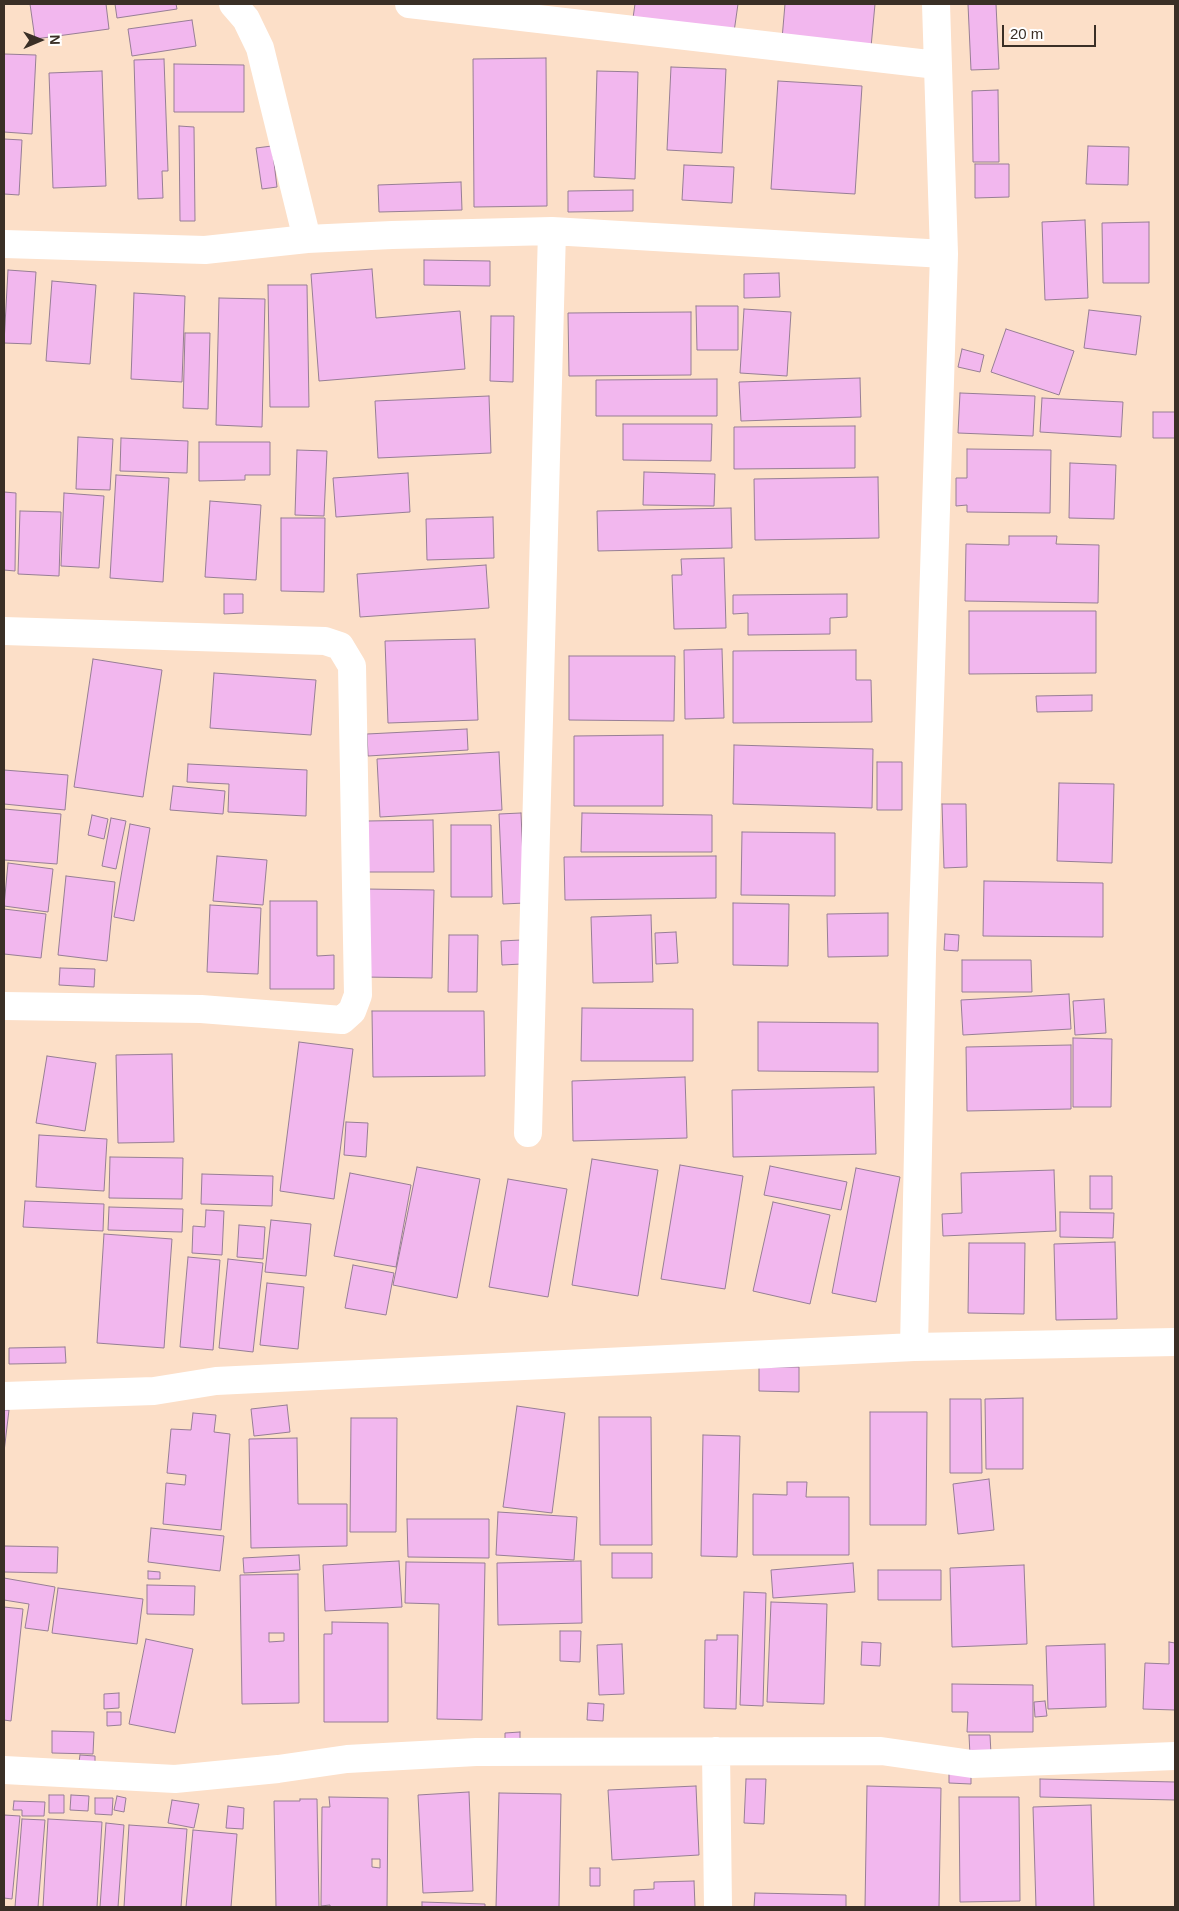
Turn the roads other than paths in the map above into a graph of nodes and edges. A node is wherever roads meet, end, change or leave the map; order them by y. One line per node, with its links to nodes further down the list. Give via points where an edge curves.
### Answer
1 (233, 4): 7 (street, via 246,19 260,48)
2 (410, 4): 4 (street)
3 (936, 4): 5 (street)
4 (556, 12): 5 (street)
5 (937, 65): 9 (street)
6 (552, 231): 7 (street); 9 (street); 12 (street)
7 (307, 239): 8 (street, via 205,250)
8 (4, 244)
9 (944, 254): 14 (street, via 922,944)
10 (4, 631): 11 (street, via 325,641 340,646 352,666 358,995 352,1011 342,1020 201,1009)
11 (4, 1006)
12 (528, 1133)
13 (1175, 1342): 14 (street)
14 (914, 1347): 15 (street, via 216,1381 154,1390)
15 (4, 1396)
16 (716, 1751): 17 (street, via 881,1752 972,1764); 18 (street, via 419,1754 175,1779); 19 (street)
17 (1175, 1756)
18 (4, 1770)
19 (718, 1907)

